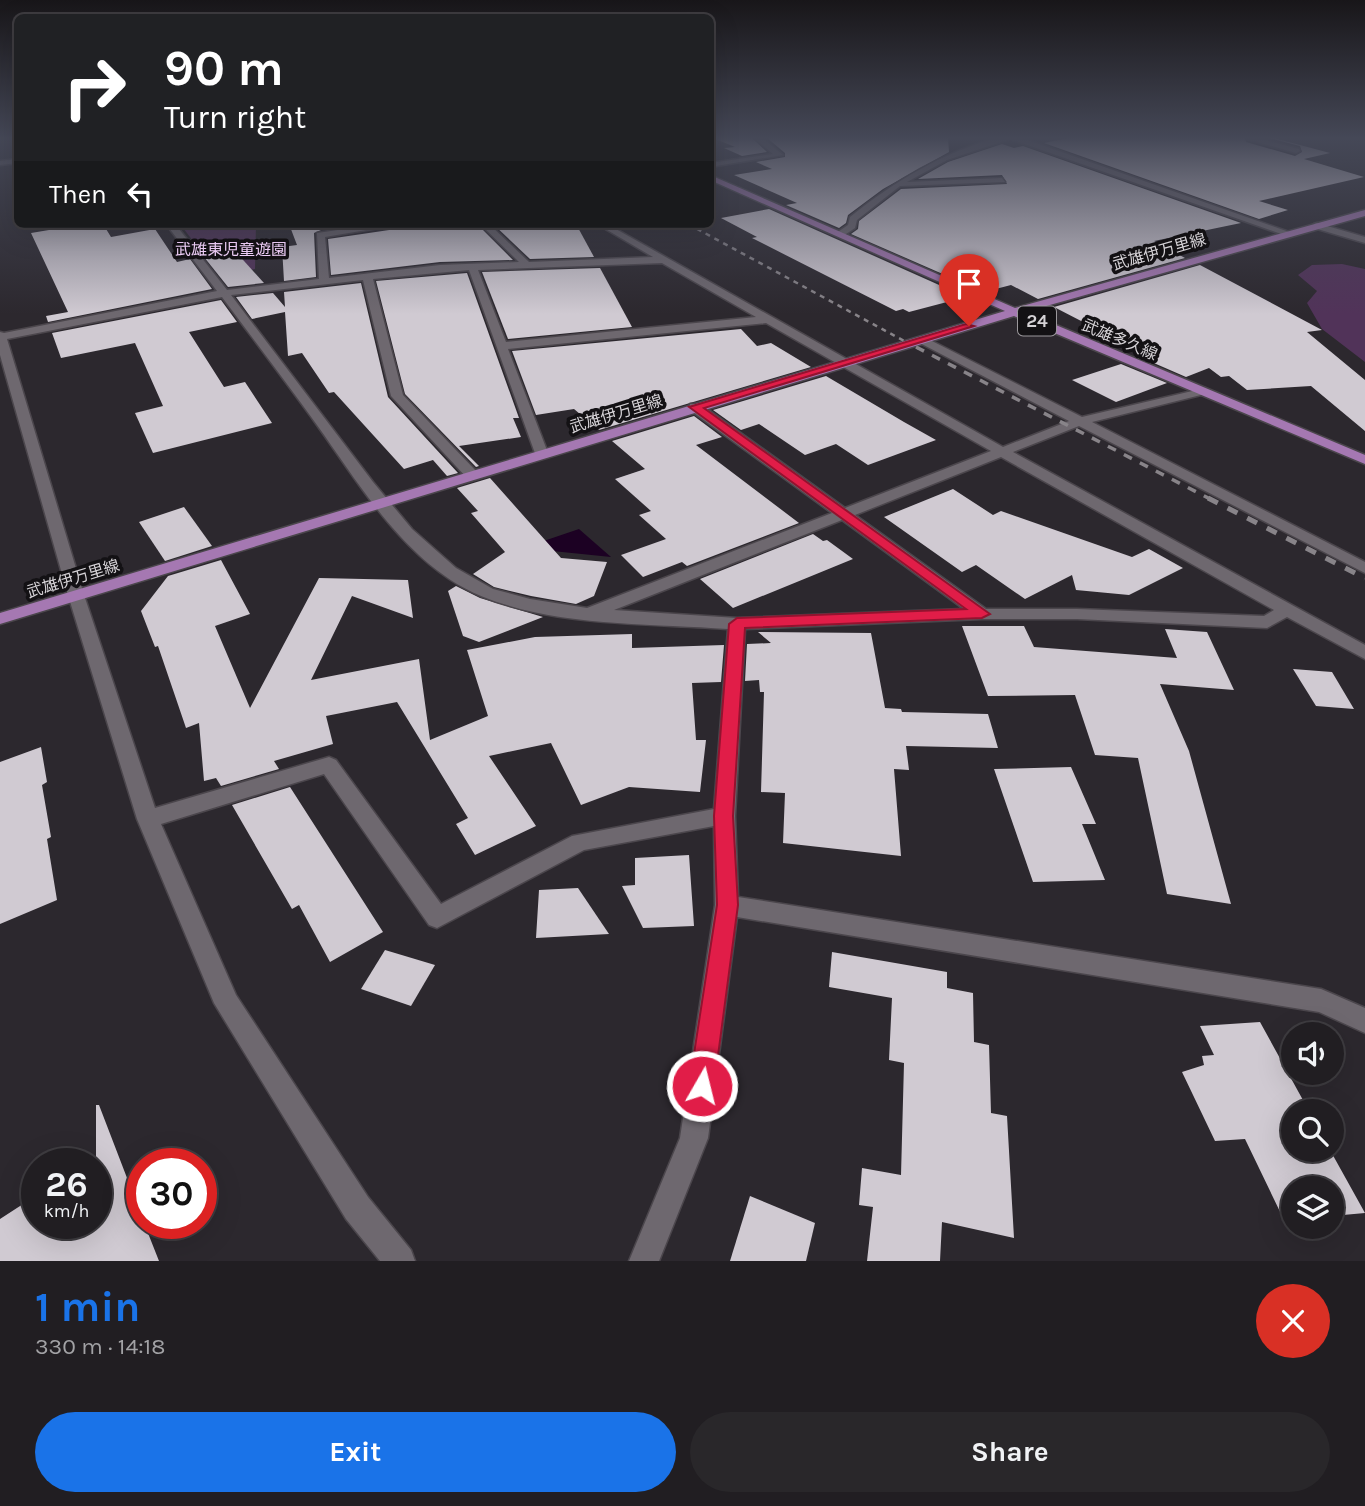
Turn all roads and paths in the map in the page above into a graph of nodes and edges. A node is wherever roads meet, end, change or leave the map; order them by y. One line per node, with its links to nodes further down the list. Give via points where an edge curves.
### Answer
1 (753, 196): 11 (main road, 武雄多久線 / 24)
2 (883, 196): 11 (street)
3 (1180, 196): 10 (street)
4 (1365, 213): 5 (main road, 武雄伊万里線)
5 (1317, 226): 10 (main road, 武雄伊万里線); 12 (street)
6 (173, 228): 18 (street)
7 (370, 228): 17 (street, via 320,235)
8 (488, 228): 14 (street)
9 (608, 228): 13 (street)
10 (1287, 233): 19 (main road, 武雄伊万里線)
11 (841, 234): 19 (main road, 武雄多久線 / 24)
12 (1365, 240)
13 (664, 260): 14 (street); 20 (street)
14 (525, 263): 15 (street)
15 (472, 266): 16 (street); 23 (street)
16 (367, 276): 17 (street); 31 (street, via 397,396)
17 (324, 281): 18 (street)
18 (225, 293): 21 (street); 32 (street)
19 (1017, 313): 22 (main road, 武雄伊万里線); 25 (main road, 武雄多久線 / 24)
20 (769, 319): 23 (street); 24 (street)
21 (0, 336): 35 (street)
22 (922, 340): 24 (main road, 武雄伊万里線); 27 (street)
23 (502, 346): 29 (street)
24 (841, 363): 26 (main road, 武雄伊万里線); 28 (street)
25 (1201, 391): 27 (street); 30 (main road, 武雄多久線 / 24)
26 (695, 407): 29 (main road, 武雄伊万里線); 33 (street)
27 (1078, 422): 28 (street); 34 (street)
28 (1000, 452): 33 (street); 36 (street)
29 (541, 453): 31 (main road, 武雄伊万里線)
30 (1365, 460)
31 (472, 475): 32 (main road, 武雄伊万里線)
32 (382, 502): 35 (main road, 武雄伊万里線); 37 (street, via 428,555 474,586 530,605)
33 (843, 514): 37 (street); 38 (street)
34 (1365, 568)
35 (76, 595): 39 (main road, 武雄伊万里線); 43 (street)
36 (1287, 610): 38 (street, via 1267,622); 41 (street)
37 (588, 614): 40 (street)
38 (982, 614): 40 (street)
39 (0, 619)
40 (737, 624): 42 (street)
41 (1365, 653)
42 (723, 816): 43 (street, via 580,842 437,918 329,765); 44 (street)
43 (148, 819): 46 (street, via 227,1003 357,1208)
44 (727, 905): 45 (street, via 1321,1000); 47 (street, via 694,1138)
45 (1365, 1021)
46 (400, 1261)
47 (644, 1261)

